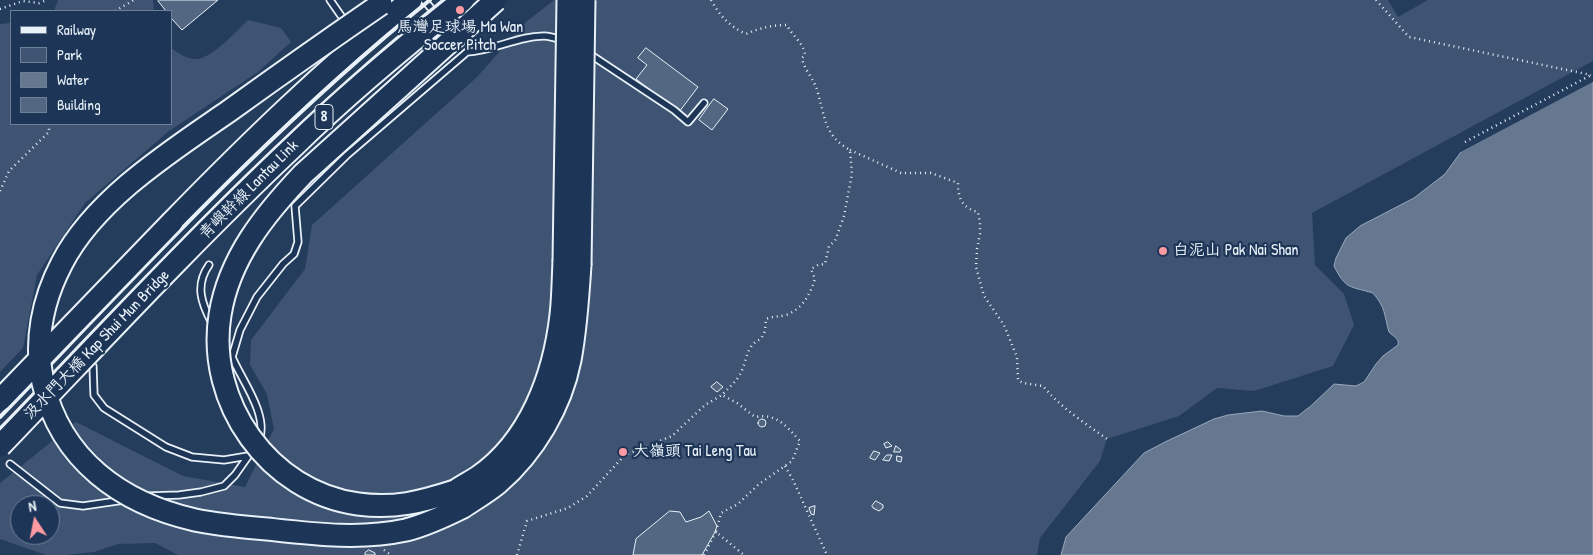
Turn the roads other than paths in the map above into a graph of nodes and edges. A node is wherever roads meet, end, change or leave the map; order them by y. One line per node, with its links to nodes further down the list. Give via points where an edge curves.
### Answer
1 (330, 0): 9 (lane)
2 (386, 0): 25 (highway, bridge, via 169,153 128,185 91,221 62,262 46,300 40,336 40,365 49,404 72,448 105,481 162,510 226,525 323,535 380,534 432,522)
3 (411, 0): 14 (highway, 青嶼幹線 Lantau Link / 8, via 272,122)
4 (424, 0): 11 (lane)
5 (463, 0): 15 (highway, 青嶼幹線 Lantau Link / 8, bridge, via 330,112)
6 (496, 0): 25 (highway, bridge, via 303,174 274,205 250,238 230,276 218,336 224,386 241,426 269,461 291,478 326,496 359,505)
7 (568, 0): 16 (highway, bridge)
8 (584, 0): 16 (highway, bridge)
9 (352, 31)
10 (572, 44): 11 (lane, via 546,36 525,38 478,52)
11 (463, 47): 20 (lane, via 295,206 298,242 294,254 257,297 240,330)
12 (580, 48): 13 (lane, via 688,122)
13 (704, 103)
14 (172, 222): 22 (highway, 汲水門大橋 Kap Shui Mun Bridge / 8, bridge)
15 (195, 244): 23 (highway, 汲水門大橋 Kap Shui Mun Bridge / 8, bridge)
16 (572, 263): 25 (highway, via 576,315 570,361 545,426 525,455 498,483)
17 (209, 265): 18 (lane, via 200,298)
18 (224, 342)
19 (228, 349): 20 (lane)
20 (232, 357): 24 (lane, via 253,397 261,430 260,438)
21 (93, 366): 24 (lane, via 94,395 104,408 166,447 192,457 224,460)
22 (0, 400)
23 (5, 455): 24 (lane, via 60,503 83,506 187,494 224,486)
24 (248, 456)
25 (459, 499)

